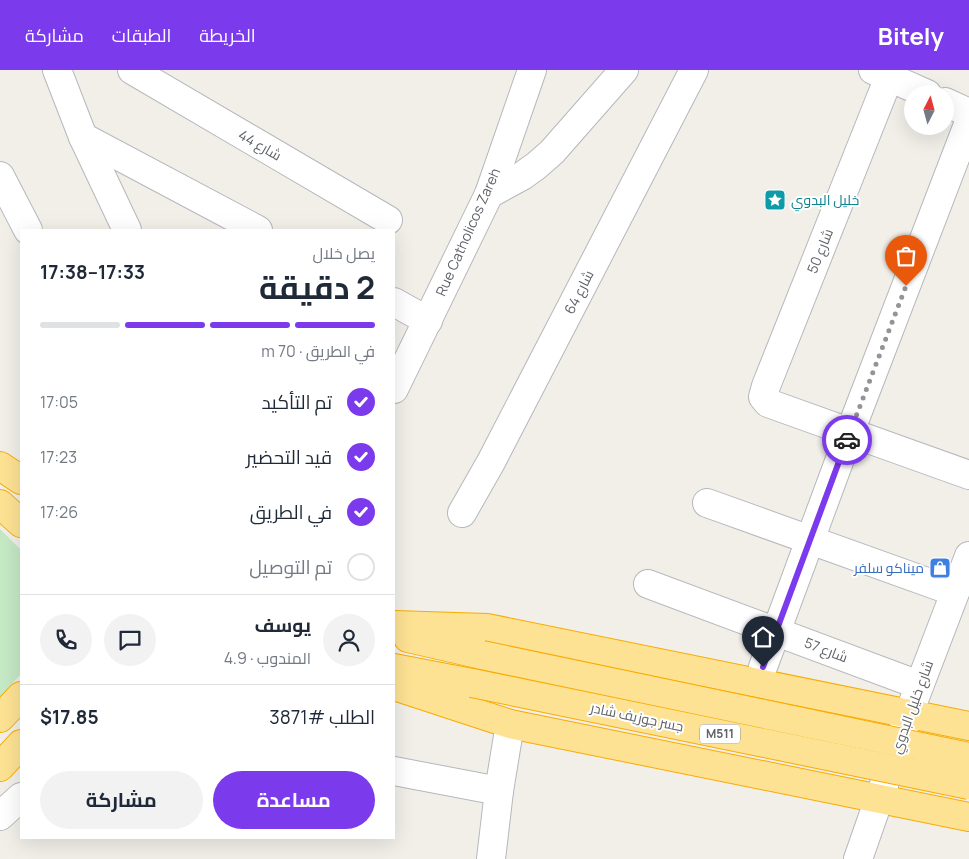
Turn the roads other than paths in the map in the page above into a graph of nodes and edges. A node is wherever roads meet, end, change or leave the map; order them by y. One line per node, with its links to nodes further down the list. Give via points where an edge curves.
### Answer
1 (57, 70): 11 (street)
2 (132, 70): 14 (street, شارع 44)
3 (532, 70): 13 (street, Rue Catholicos Zareh)
4 (624, 70): 13 (street, via 552,152 522,176)
5 (694, 70): 27 (street, شارع 64)
6 (881, 73): 7 (street); 21 (street, شارع 50, via 763,397 768,403)
7 (907, 85)
8 (954, 106): 9 (street)
9 (969, 112)
10 (969, 122): 21 (street)
11 (83, 137): 16 (street); 17 (street)
12 (0, 176): 15 (street)
13 (489, 194): 19 (street, Rue Catholicos Zareh)
14 (388, 220)
15 (27, 229)
16 (127, 229)
17 (256, 229)
18 (395, 303): 19 (street)
19 (428, 320): 20 (street, Rue Catholicos Zareh)
20 (395, 385)
21 (850, 432): 23 (street); 29 (street)
22 (0, 466): 24 (highway)
23 (969, 475)
24 (20, 479)
25 (707, 503): 29 (street)
26 (0, 504): 28 (highway)
27 (462, 513)
28 (20, 522)
29 (810, 539): 32 (street); 34 (street)
30 (969, 556): 32 (street, شارع خليل البدوي)
31 (648, 584): 34 (street, شارع 57)
32 (955, 592): 38 (street, شارع خليل البدوي)
33 (395, 625): 41 (highway, via 487,628)
34 (776, 632): 36 (street); 38 (street, شارع 57)
35 (395, 634): 46 (highway, جسر جوزيف شادر / M511, bridge)
36 (763, 667)
37 (395, 668): 49 (highway, جسر جوزيف شادر / M511, bridge)
38 (919, 685): 41 (street, شارع خليل البدوي)
39 (395, 686): 43 (highway)
40 (20, 697): 42 (highway)
41 (908, 713): 44 (highway); 52 (street, شارع خليل البدوي)
42 (0, 718)
43 (510, 724): 50 (street); 52 (highway)
44 (969, 726)
45 (20, 745): 47 (highway)
46 (969, 757)
47 (0, 767)
48 (395, 771): 50 (street)
49 (969, 785)
50 (499, 791): 55 (street)
51 (20, 798): 53 (street)
52 (879, 799): 54 (highway); 56 (street, شارع خليل البدوي)
53 (0, 816)
54 (969, 817)
55 (491, 859)
56 (858, 859)

